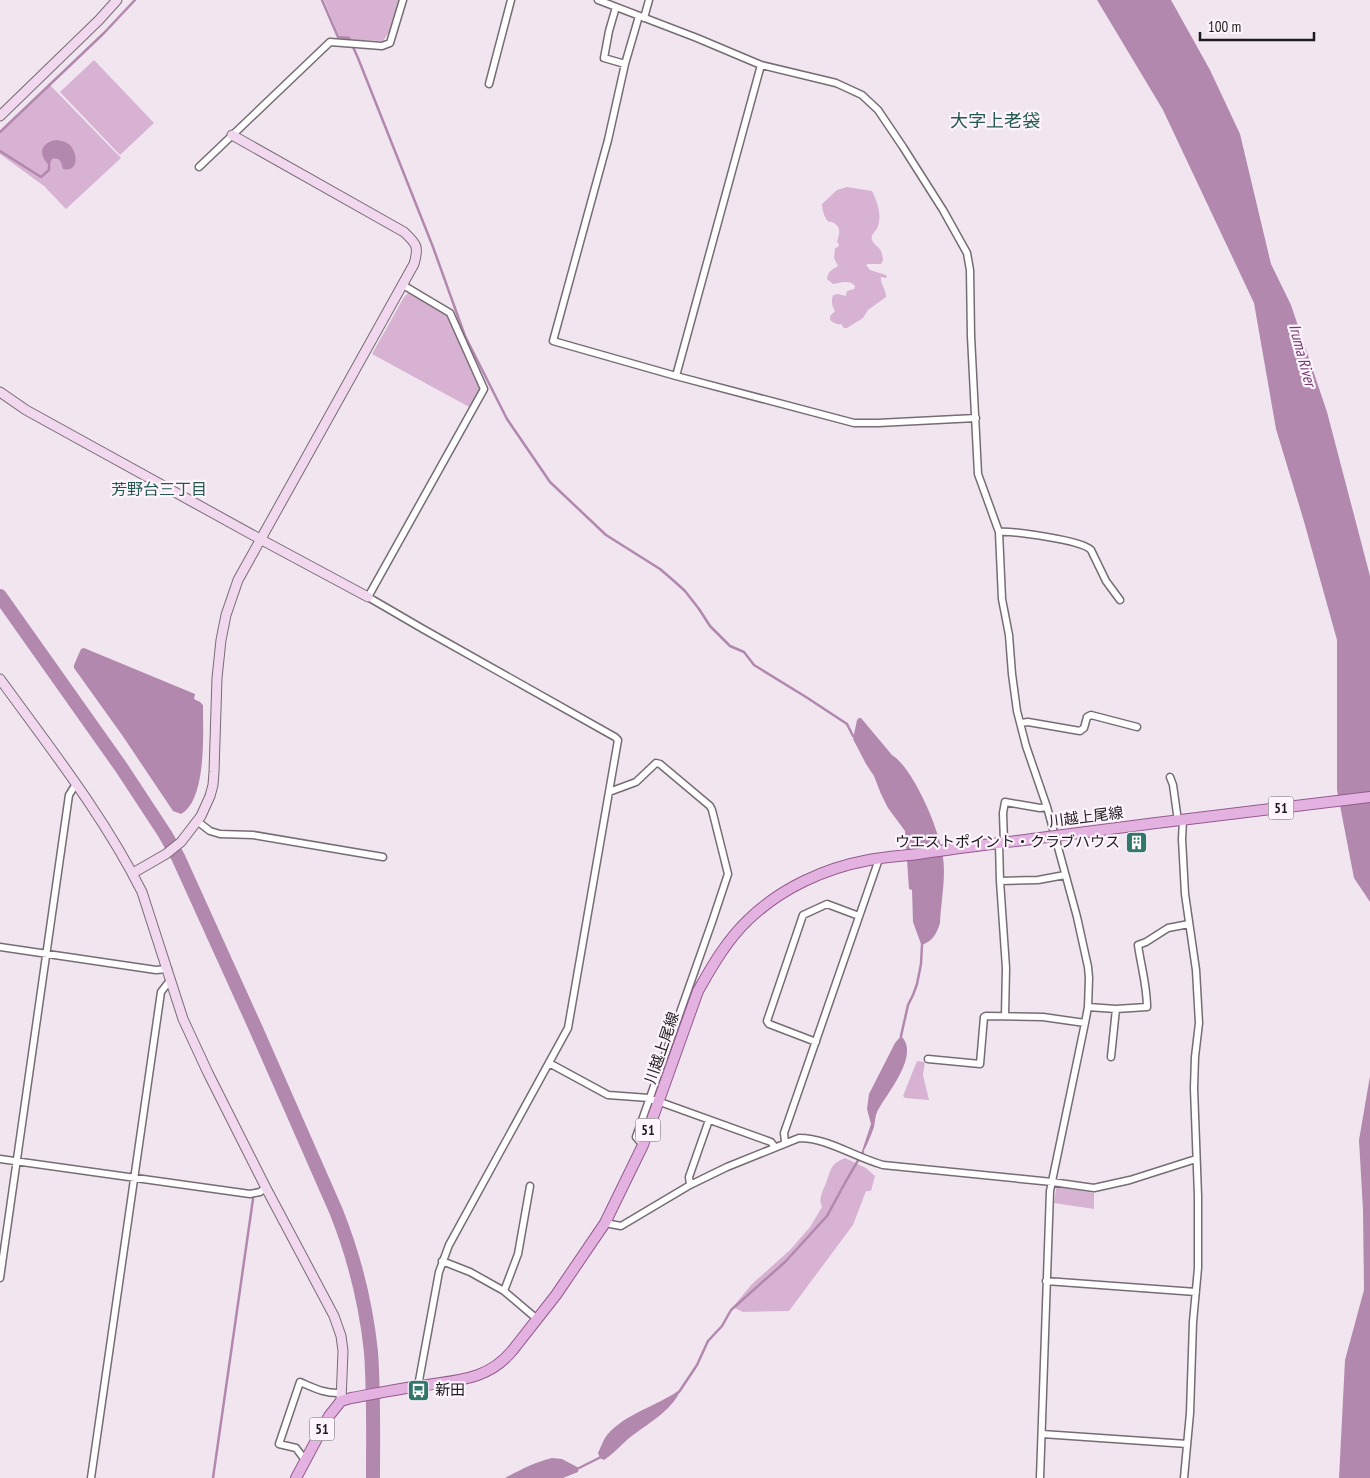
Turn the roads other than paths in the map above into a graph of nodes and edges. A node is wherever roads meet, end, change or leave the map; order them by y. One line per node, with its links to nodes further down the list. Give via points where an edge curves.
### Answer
1 (117, 0): 11 (street)
2 (403, 0): 12 (street, via 390,43 382,46 330,42)
3 (511, 0): 10 (street)
4 (598, 0): 6 (street)
5 (648, 0): 7 (street)
6 (616, 7): 7 (street); 8 (street, via 604,58)
7 (641, 17): 8 (street); 9 (street)
8 (625, 64): 15 (street, via 608,140 553,341)
9 (761, 65): 15 (street); 17 (street, via 836,83 869,100 943,210 970,264)
10 (489, 84)
11 (0, 116)
12 (232, 135): 13 (street); 14 (street, via 404,232 418,251)
13 (199, 167)
14 (402, 285): 19 (street); 20 (street, via 450,313 484,389)
15 (676, 376): 17 (street, via 854,423)
16 (0, 392): 19 (street, via 26,410)
17 (976, 418): 18 (street, via 978,474)
18 (999, 532): 21 (street, via 1087,546); 23 (street, via 1002,599)
19 (260, 539): 20 (street); 31 (street, via 238,580 226,615 218,662 213,785)
20 (368, 597): 27 (street, via 615,737 618,740)
21 (1120, 600)
22 (0, 679): 26 (street)
23 (1020, 723): 24 (street, via 1080,731 1091,715); 29 (street)
24 (1137, 727)
25 (1170, 777): 30 (street)
26 (76, 784): 35 (street); 41 (street, via 69,795)
27 (609, 792): 51 (street, via 568,1028); 52 (street, via 636,782 656,763 660,764 710,806 728,874)
28 (1370, 797): 30 (main road, 51)
29 (1047, 807): 32 (street, via 1005,802); 36 (street)
30 (1184, 820): 32 (main road, 川越上尾線 / 51, bridge); 39 (street, via 1182,839)
31 (197, 821): 33 (street, via 220,834 253,835); 35 (street, via 179,844)
32 (1002, 843): 34 (main road, 川越上尾線 / 51); 37 (street)
33 (383, 857)
34 (880, 858): 38 (street); 52 (main road, 川越上尾線 / 51, via 835,868 800,883 742,926 725,946 698,991)
35 (133, 873): 42 (street)
36 (1065, 875): 37 (street, via 1038,880); 44 (street, via 1088,967)
37 (1000, 880): 46 (street, via 1006,968)
38 (859, 916): 48 (street); 48 (street, via 827,904 804,915 767,1021)
39 (1189, 924): 45 (street, via 1168,928 1138,945 1147,988 1147,1007); 57 (street, via 1199,1023 1194,1088)
40 (0, 947): 41 (street)
41 (46, 954): 42 (street); 58 (street)
42 (168, 969): 43 (street)
43 (171, 979): 59 (street, via 161,992); 63 (street, via 191,1037)
44 (1088, 1007): 45 (street); 47 (street)
45 (1116, 1008): 49 (street)
46 (1005, 1016): 47 (street); 50 (street, via 984,1018 980,1064)
47 (1086, 1023): 60 (street)
48 (816, 1042): 54 (street, via 784,1133)
49 (1111, 1058)
50 (928, 1059)
51 (548, 1063): 52 (street, via 608,1095); 65 (street)
52 (654, 1100): 53 (street); 64 (main road, 川越上尾線 / 51, via 642,1144)
53 (709, 1120): 55 (street, via 771,1142); 61 (street, via 688,1177)
54 (786, 1142): 55 (street); 60 (street, via 812,1138 883,1164)
55 (775, 1147): 61 (street)
56 (0, 1159): 58 (street)
57 (1196, 1159): 60 (street, via 1094,1188); 69 (street)
58 (17, 1161): 59 (street); 66 (street)
59 (134, 1178): 63 (street, via 250,1194); 76 (street)
60 (1052, 1182): 67 (street)
61 (690, 1185): 64 (street, via 621,1226)
62 (530, 1186): 68 (street, via 518,1254)
63 (266, 1188): 72 (street, via 334,1316 343,1351)
64 (605, 1223): 70 (main road, 川越上尾線 / 51)
65 (442, 1262): 68 (street); 71 (street)
66 (0, 1278)
67 (1046, 1281): 69 (street); 73 (street)
68 (504, 1290): 70 (street)
69 (1196, 1292): 74 (street)
70 (537, 1318): 71 (main road, 川越上尾線 / 51, via 505,1359 490,1370 470,1379)
71 (418, 1386): 72 (main road, 川越上尾線 / 51)
72 (341, 1397): 75 (main road, 51); 75 (street, via 300,1382 279,1444 296,1448)
73 (1042, 1434): 74 (street); 78 (street)
74 (1187, 1444): 79 (street)
75 (305, 1460): 77 (main road, 51)
76 (91, 1478)
77 (296, 1478)
78 (1040, 1478)
79 (1184, 1478)

